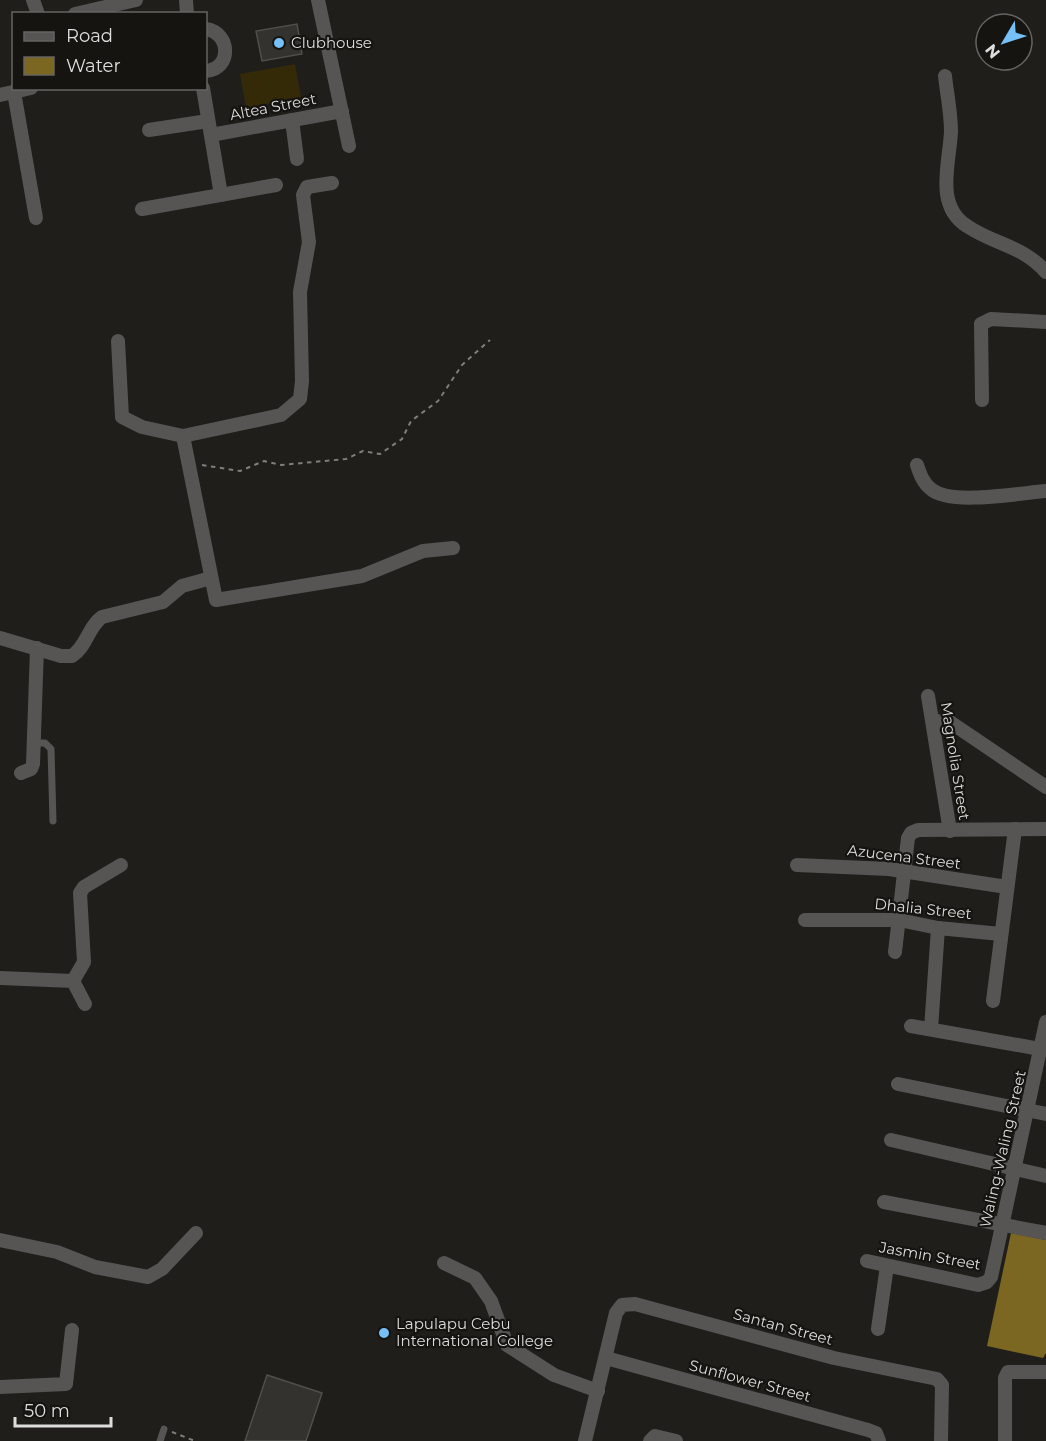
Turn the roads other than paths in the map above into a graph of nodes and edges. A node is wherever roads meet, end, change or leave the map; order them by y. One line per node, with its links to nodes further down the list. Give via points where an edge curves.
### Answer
1 (136, 0): 3 (street)
2 (318, 0): 11 (street)
3 (84, 12)
4 (207, 29): 5 (street, via 223,39 226,51 222,63)
5 (207, 71)
6 (945, 76): 22 (street, via 951,132 945,166 952,210 967,227 1033,258)
7 (22, 90): 9 (street)
8 (203, 90): 13 (street)
9 (14, 92): 10 (street); 21 (street)
10 (0, 95)
11 (342, 111): 12 (street, Altea Street); 15 (street)
12 (292, 120): 13 (street, Altea Street); 16 (street)
13 (209, 128): 14 (street, Altea Street); 19 (street)
14 (149, 130)
15 (349, 146)
16 (297, 159)
17 (332, 183): 26 (street, via 307,187 303,195 309,242 300,292 300,399 281,415)
18 (276, 185): 19 (street)
19 (221, 195): 20 (street)
20 (142, 208)
21 (36, 218)
22 (1046, 272)
23 (1046, 322): 25 (street, via 991,319 981,324)
24 (118, 341): 26 (street, via 122,417 142,427)
25 (982, 400)
26 (183, 436): 30 (street)
27 (917, 465): 28 (street, via 922,480 932,491 955,497)
28 (1046, 491)
29 (453, 548): 30 (street, via 423,551 362,576 216,600)
30 (211, 578): 32 (street, via 182,586 163,602 102,617 85,645 72,656)
31 (0, 638): 32 (street)
32 (37, 648): 35 (street)
33 (928, 696): 34 (street, Magnolia Street)
34 (933, 721): 37 (street, via 950,722); 41 (street, Magnolia Street)
35 (34, 743): 36 (street, via 31,769); 38 (lane, via 45,743 51,749)
36 (21, 773)
37 (1046, 787)
38 (53, 821)
39 (1046, 829): 40 (street)
40 (1015, 830): 41 (street); 45 (street)
41 (950, 831): 44 (street, via 911,833)
42 (122, 865): 52 (street, via 80,893 84,962)
43 (797, 865): 44 (street, Azucena Street)
44 (903, 871): 45 (street, Azucena Street); 47 (street)
45 (1007, 887): 49 (street)
46 (805, 920): 47 (street, Dhalia Street)
47 (899, 920): 48 (street, Dhalia Street); 50 (street)
48 (938, 928): 49 (street, Dhalia Street); 57 (street)
49 (1000, 934): 53 (street)
50 (895, 952)
51 (0, 978): 52 (street)
52 (73, 981): 54 (street)
53 (993, 1001)
54 (85, 1004)
55 (1046, 1022): 58 (street, Waling-Waling Street)
56 (911, 1026): 57 (street)
57 (931, 1029): 58 (street)
58 (1044, 1050): 60 (street, Waling-Waling Street)
59 (898, 1084): 60 (street)
60 (1029, 1110): 61 (street); 63 (street, Waling-Waling Street)
61 (1046, 1114)
62 (891, 1140): 63 (street)
63 (1015, 1170): 64 (street); 66 (street, Waling-Waling Street)
64 (1046, 1176)
65 (884, 1202): 66 (street)
66 (1002, 1225): 68 (street); 73 (street, Waling-Waling Street)
67 (196, 1233): 69 (street, via 162,1269 148,1276 95,1267 57,1252)
68 (1046, 1233)
69 (0, 1240)
70 (867, 1261): 72 (street, Jasmin Street)
71 (444, 1263): 79 (street, via 475,1278 491,1301 507,1345 554,1375)
72 (887, 1266): 73 (street, Jasmin Street, via 978,1285); 74 (street)
73 (987, 1282)
74 (878, 1329)
75 (72, 1330): 78 (street, via 66,1384)
76 (606, 1358): 79 (street); 85 (street, Sunflower Street, via 868,1430 876,1433); 86 (street, Santan Street, via 616,1313 622,1305 635,1304 834,1358 937,1379 942,1385)
77 (1046, 1372): 87 (street, via 1008,1372)
78 (0, 1387)
79 (598, 1391): 82 (street)
80 (164, 1429): 81 (lane)
81 (160, 1441)
82 (585, 1441)
83 (650, 1441): 84 (street, via 655,1436)
84 (676, 1441)
85 (879, 1441)
86 (941, 1441)
87 (1005, 1441)

